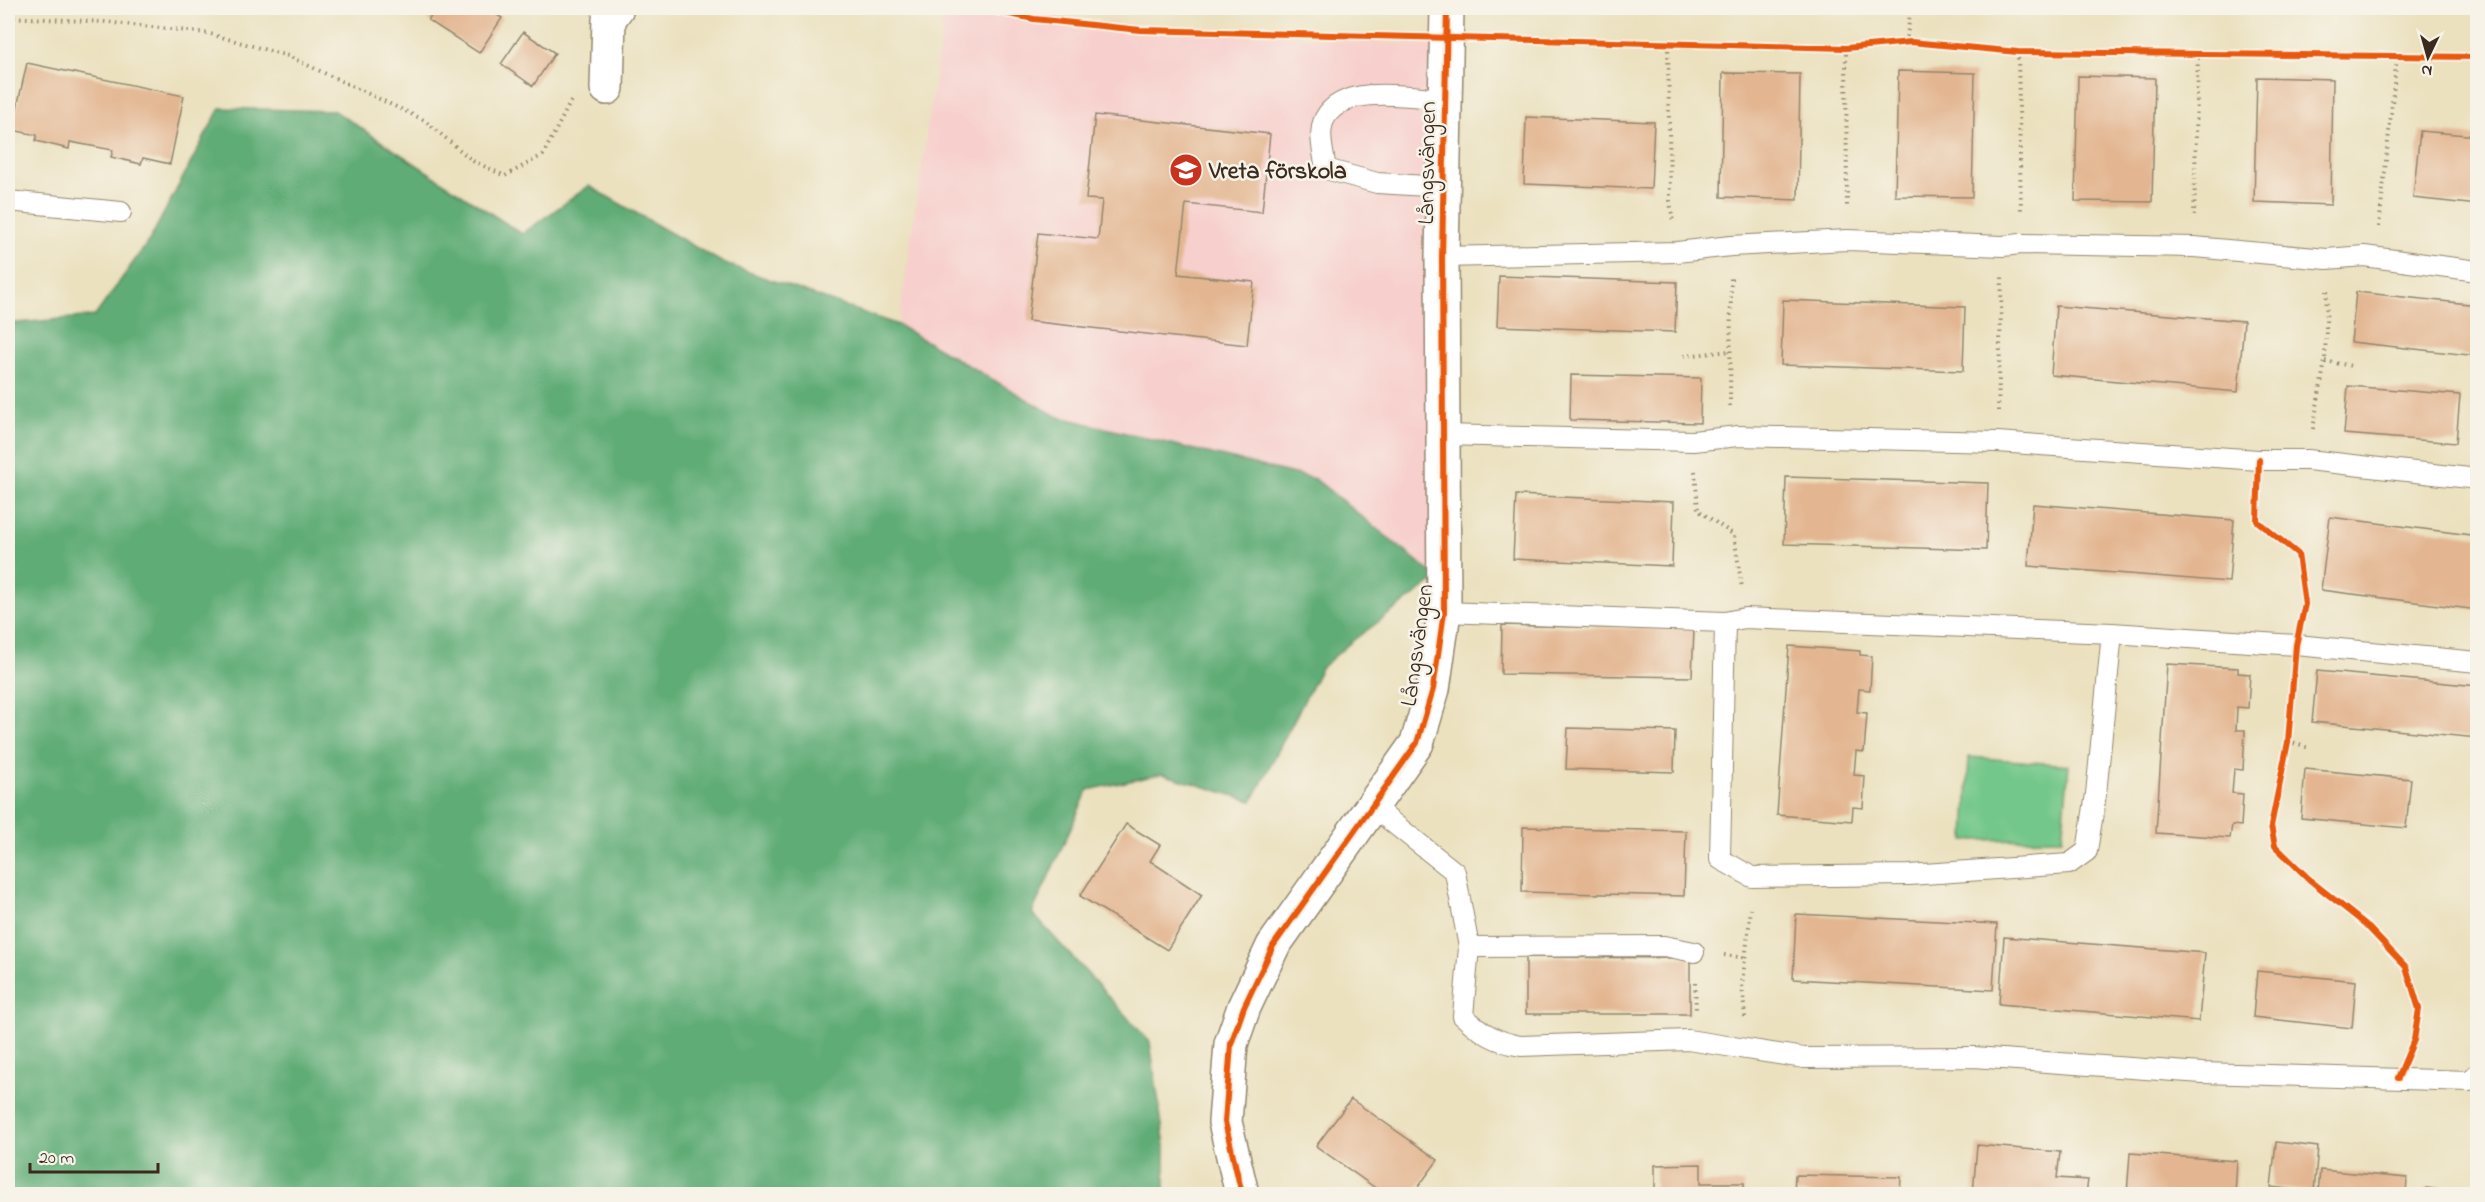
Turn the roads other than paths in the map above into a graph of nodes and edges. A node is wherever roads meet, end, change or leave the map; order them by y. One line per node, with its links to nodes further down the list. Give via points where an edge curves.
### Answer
1 (617, 8): 3 (street, via 609,19)
2 (1447, 8): 4 (street, Långsvängen)
3 (607, 88)
4 (1444, 99): 5 (street, Långsvängen); 5 (lane, via 1377,94 1340,102 1324,119 1322,138 1326,169 1377,183)
5 (1443, 187): 8 (street, Långsvängen)
6 (8, 201): 7 (lane)
7 (121, 212)
8 (1443, 257): 9 (lane, via 1677,252 1847,240 2194,247 2327,259 2364,256); 10 (street, Långsvängen)
9 (2478, 271)
10 (1443, 435): 11 (lane, via 1997,442 2308,460); 12 (street, Långsvängen)
11 (2478, 478)
12 (1444, 612): 13 (lane); 16 (street, Långsvängen, via 1433,689 1417,743)
13 (1725, 622): 14 (lane, via 1745,618); 14 (lane, via 1720,859 1752,877 1909,875 2069,864 2087,851)
14 (2112, 633): 15 (lane)
15 (2478, 662)
16 (1373, 807): 17 (lane, via 1455,872); 20 (street, Långsvängen, via 1273,946 1231,1044 1224,1122)
17 (1469, 947): 18 (lane, via 1664,946); 19 (lane, via 1463,1017 1485,1035 1521,1046 1688,1040 1804,1058 1974,1057 2202,1073 2470,1081)
18 (1694, 952)
19 (2478, 1073)
20 (1242, 1194)

